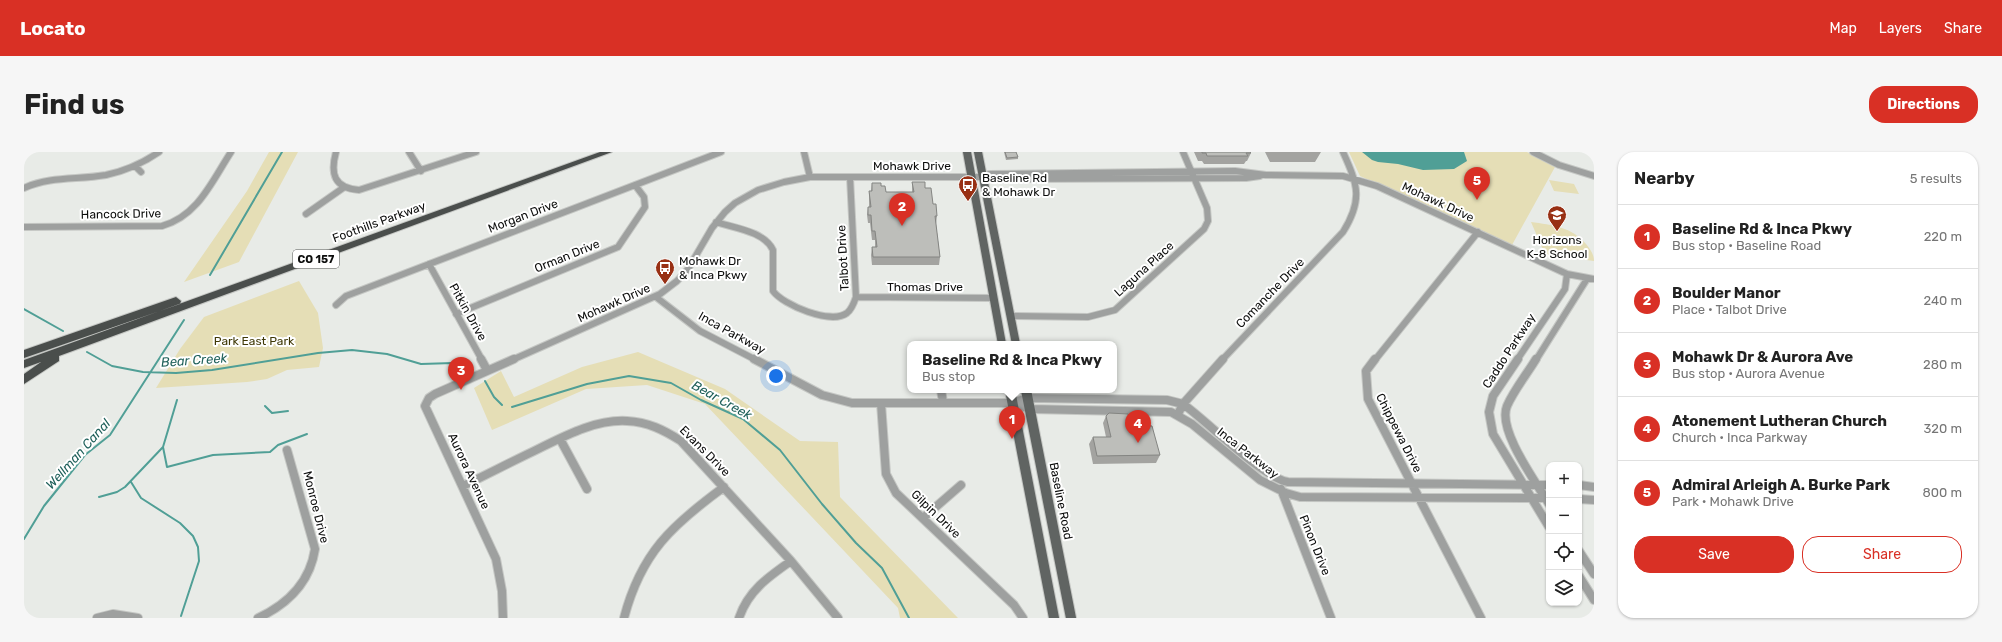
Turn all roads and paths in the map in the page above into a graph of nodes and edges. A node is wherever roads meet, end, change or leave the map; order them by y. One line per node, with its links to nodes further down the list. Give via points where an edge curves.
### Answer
1 (159, 152): 15 (street)
2 (231, 152): 32 (street, Hancock Drive, via 193,208 181,219 169,224)
3 (336, 152): 29 (street, via 333,169 337,181)
4 (409, 152): 16 (street)
5 (476, 152): 16 (street)
6 (589, 152): 46 (highway, Foothills Parkway / CO 157, via 132,318)
7 (608, 152): 43 (highway, Foothills Parkway / CO 157)
8 (721, 152): 27 (street, Morgan Drive)
9 (804, 152): 22 (street)
10 (967, 152): 20 (main road)
11 (978, 152): 24 (main road)
12 (1183, 152): 17 (street, Laguna Place)
13 (1343, 152): 26 (street, Comanche Drive)
14 (1533, 152): 21 (street, via 1559,165)
15 (135, 166): 18 (street); 28 (street, via 107,174 54,178)
16 (421, 171): 29 (street, via 367,189)
17 (1191, 171): 19 (street, Mohawk Drive); 24 (street, Mohawk Drive, via 992,174); 25 (street, Laguna Place)
18 (141, 172)
19 (1266, 175): 25 (street, Mohawk Drive, via 1246,178); 26 (street, Mohawk Drive, via 1330,175)
20 (971, 176): 23 (street, Mohawk Drive); 24 (street, Mohawk Drive); 39 (main road)
21 (1594, 176)
22 (810, 177): 23 (street, Mohawk Drive); 31 (street, Mohawk Drive, via 781,182 754,192 729,209)
23 (850, 177): 38 (street, Talbot Drive)
24 (984, 177): 25 (street, Mohawk Drive); 42 (main road)
25 (1194, 178): 42 (street, Laguna Place, via 1209,215 1204,230 1115,310 1088,317)
26 (1355, 178): 33 (street, Mohawk Drive); 56 (street, Comanche Drive, via 1358,197 1355,212 1343,232)
27 (635, 185): 34 (street, Morgan Drive); 41 (street, Orman Drive, via 644,197 645,207 618,246)
28 (24, 188)
29 (344, 188): 30 (street)
30 (306, 214)
31 (716, 222): 37 (street, Mohawk Drive, via 689,268); 38 (street, Talbot Drive, via 772,240 773,291 780,299 827,318 839,316 850,310)
32 (24, 226)
33 (1478, 232): 35 (street, Mohawk Drive); 62 (street, Chippewa Drive, via 1366,371 1368,399)
34 (429, 264): 40 (street, Morgan Drive, via 346,296); 41 (street, Pitkin Drive)
35 (1567, 274): 36 (street, Mohawk Drive); 63 (street, Caddo Parkway, via 1565,289 1490,402 1493,434)
36 (1590, 279): 64 (street, via 1507,406 1504,418 1506,428)
37 (656, 297): 48 (street, Mohawk Drive); 54 (street, Inca Parkway, via 700,331 822,395 852,402)
38 (856, 297): 39 (street, Thomas Drive)
39 (994, 298): 44 (main road)
40 (336, 305)
41 (456, 314): 48 (street, Pitkin Drive)
42 (1010, 316): 45 (main road)
43 (105, 336): 47 (highway, Foothills Parkway / CO 157); 49 (highway, via 58,356)
44 (1001, 341)
45 (1015, 341)
46 (24, 354)
47 (24, 364)
48 (487, 370): 67 (street, Aurora Avenue, via 435,394 429,398 425,406)
49 (24, 380)
50 (942, 393): 53 (street)
51 (1010, 393): 55 (main road)
52 (1027, 394): 55 (street, Inca Parkway); 56 (street, Inca Parkway, via 1158,400); 57 (main road, Baseline Road)
53 (943, 402): 54 (street, Inca Parkway); 55 (street, Inca Parkway)
54 (880, 403): 79 (street, Gilpin Drive, via 886,474 896,493)
55 (1012, 403): 57 (street, Inca Parkway); 94 (main road)
56 (1183, 404): 58 (street, Comanche Drive); 61 (street, Inca Parkway, via 1264,470)
57 (1030, 409): 58 (street, Inca Parkway); 95 (main road, Baseline Road)
58 (1178, 414): 72 (street, Inca Parkway, via 1262,483)
59 (560, 439): 67 (street, Evans Drive); 69 (street, Evans Drive, via 601,423 645,423 671,433 681,441); 71 (street)
60 (287, 450): 88 (street, Monroe Drive, via 315,549 314,555 302,584 291,597)
61 (1282, 481): 62 (street, Inca Parkway); 72 (street, Pinon Drive)
62 (1412, 484): 63 (street, Inca Parkway); 73 (street, Chippewa Drive)
63 (1523, 484): 64 (street, Inca Parkway); 75 (street, Caddo Parkway)
64 (1537, 485): 65 (street, Inca Parkway); 74 (street)
65 (1546, 485)
66 (1582, 485): 70 (street)
67 (463, 486): 89 (street, Aurora Avenue, via 496,559 502,586)
68 (961, 486): 79 (street)
69 (724, 487): 82 (street, Evans Drive); 90 (street, via 689,512 658,543 636,580)
70 (1594, 487)
71 (588, 489)
72 (1281, 492): 73 (street, Inca Parkway, via 1300,497); 96 (street, Pinon Drive)
73 (1419, 498): 75 (street, Inca Parkway); 97 (street, Chippewa Drive)
74 (1547, 498)
75 (1532, 499): 77 (street, Inca Parkway); 80 (street, Caddo Parkway)
76 (1582, 499): 78 (street)
77 (1546, 500)
78 (1594, 500)
79 (923, 518): 93 (street, Gilpin Drive, via 1014,604)
80 (1546, 522)
81 (1582, 555): 83 (street)
82 (790, 561): 91 (street, via 758,584 742,605); 92 (street, Evans Drive)
83 (1594, 574)
84 (1582, 581): 85 (street)
85 (1594, 600)
86 (97, 618): 87 (street, via 113,614)
87 (138, 618)
88 (258, 618)
89 (503, 618)
90 (624, 618)
91 (739, 618)
92 (838, 618)
93 (1023, 618)
94 (1054, 618)
95 (1071, 618)
96 (1331, 618)
97 (1481, 618)

